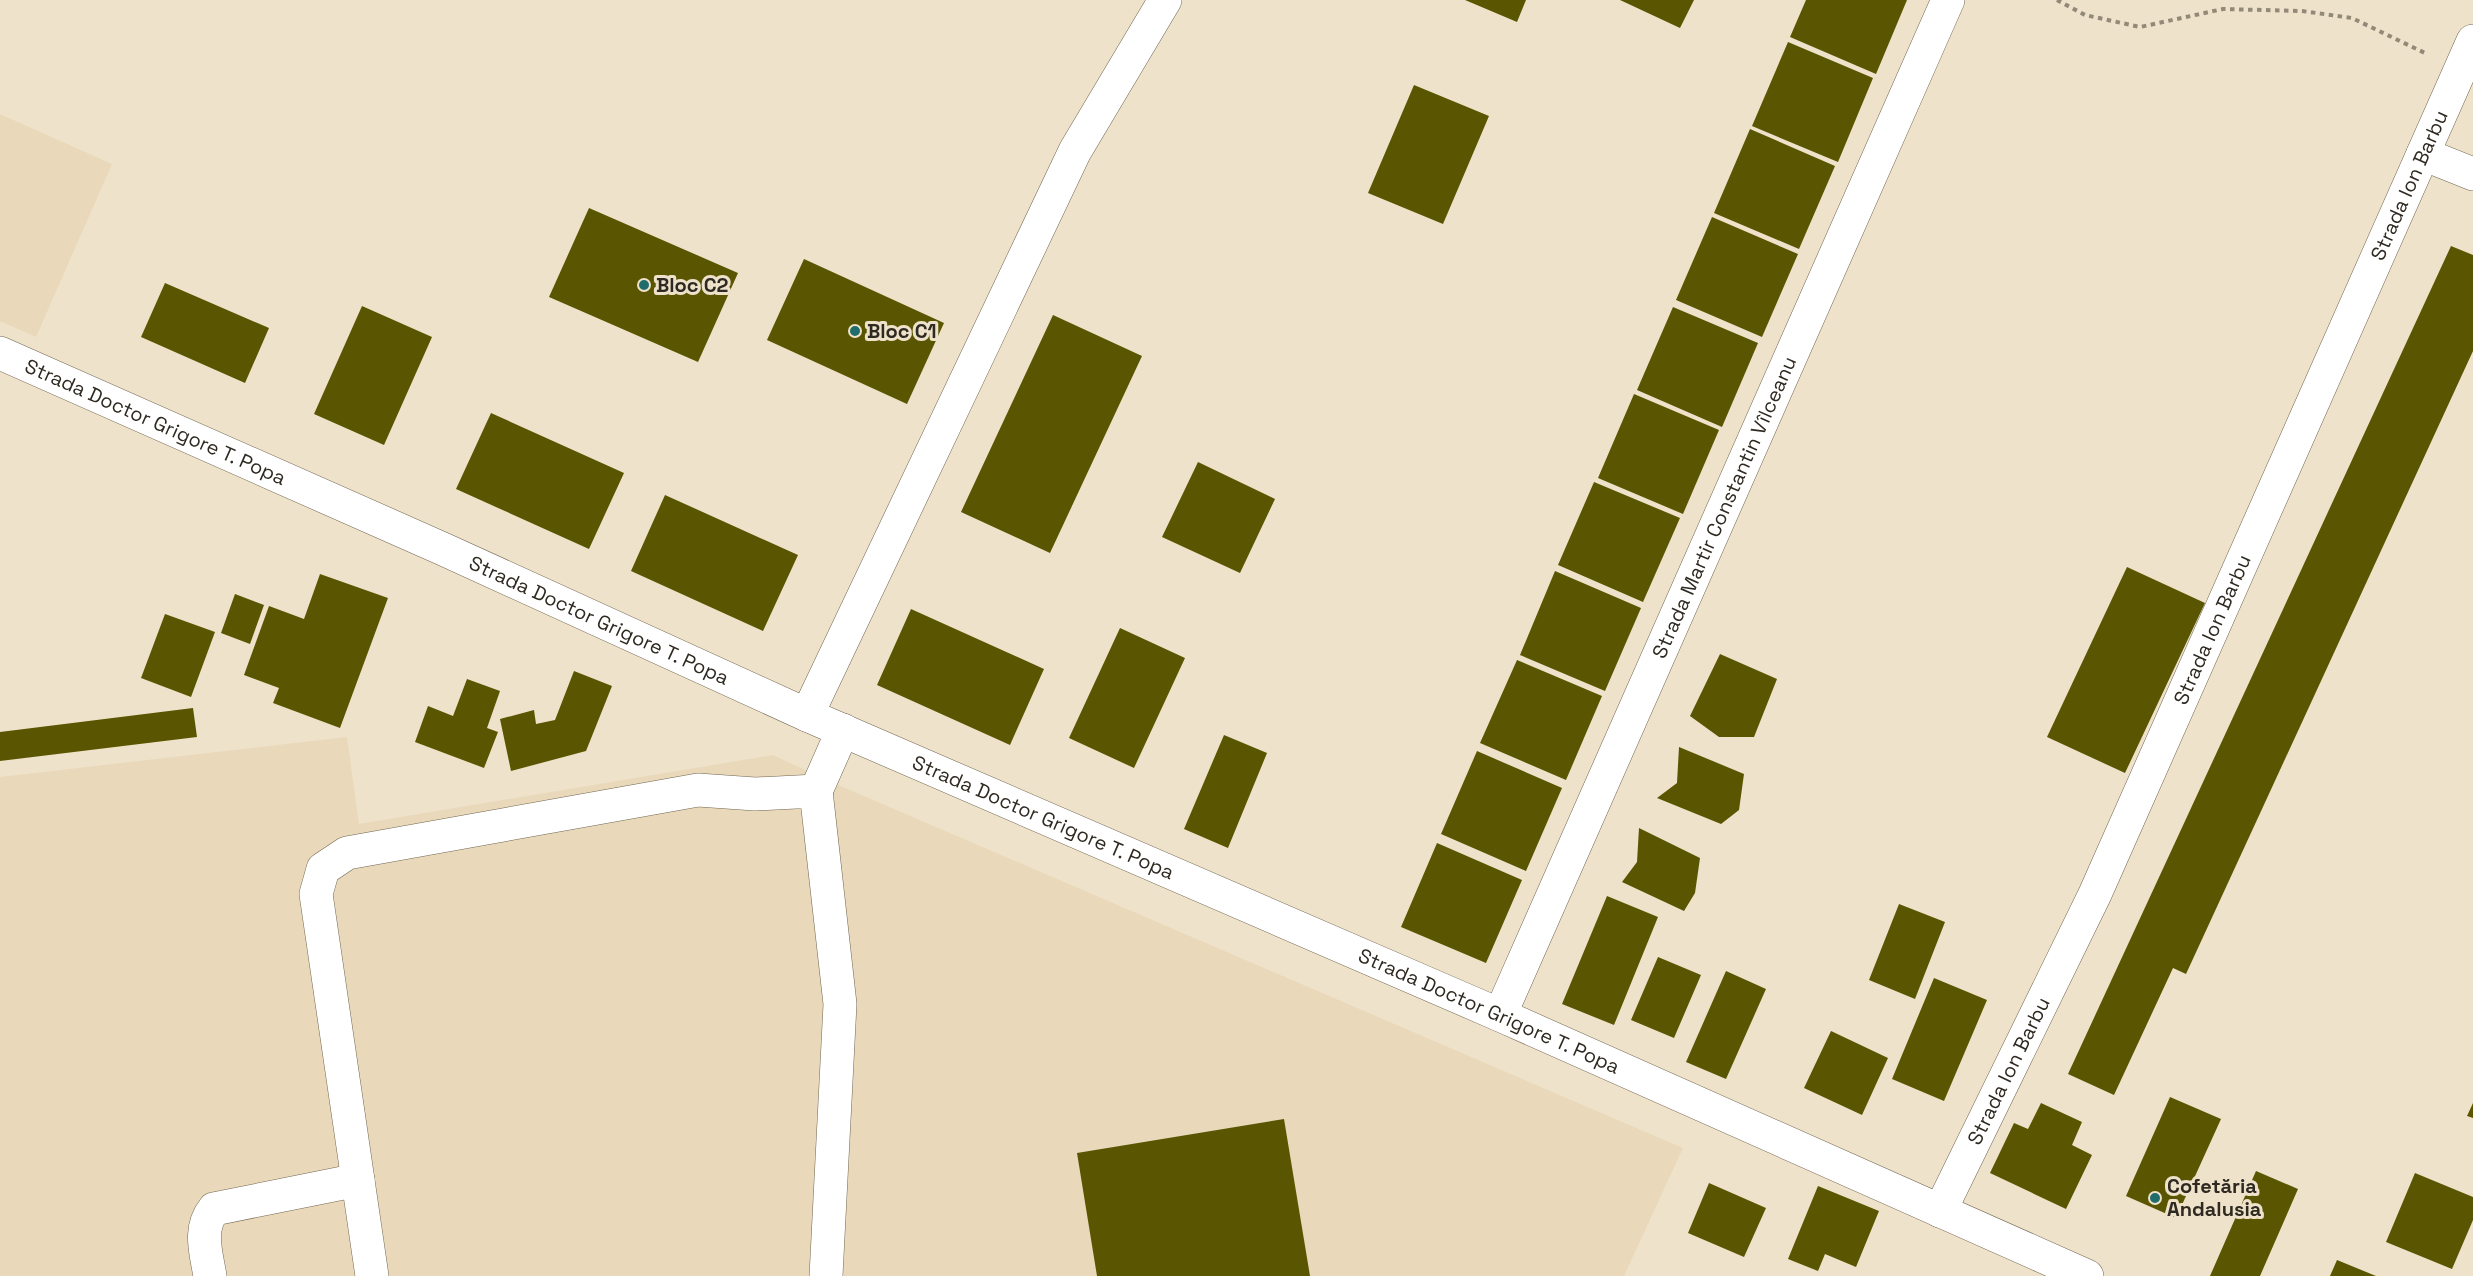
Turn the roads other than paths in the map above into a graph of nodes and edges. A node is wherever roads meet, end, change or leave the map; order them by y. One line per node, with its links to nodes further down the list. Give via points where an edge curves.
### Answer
1 (1165, 0): 7 (street, via 1075,152)
2 (1948, 0): 10 (street, Strada Martir Constantin Vîlceanu)
3 (2467, 56): 4 (street, Strada Ion Barbu)
4 (2423, 154): 5 (street); 12 (street, Strada Ion Barbu, via 2095,894)
5 (2473, 174)
6 (0, 353): 7 (street, Strada Doctor Grigore T. Popa)
7 (807, 715): 8 (street, Strada Doctor Grigore T. Popa)
8 (843, 730): 9 (street); 10 (street, Strada Doctor Grigore T. Popa)
9 (816, 791): 11 (street, via 755,794 698,790 347,853 323,868 316,894); 13 (street, via 840,1004)
10 (1500, 1015): 12 (street, Strada Doctor Grigore T. Popa)
11 (358, 1180): 14 (street, via 214,1209 206,1219 203,1236); 15 (street)
12 (1940, 1211): 16 (street, Strada Doctor Grigore T. Popa)
13 (817, 1274)
14 (210, 1276)
15 (372, 1276)
16 (2087, 1276)

